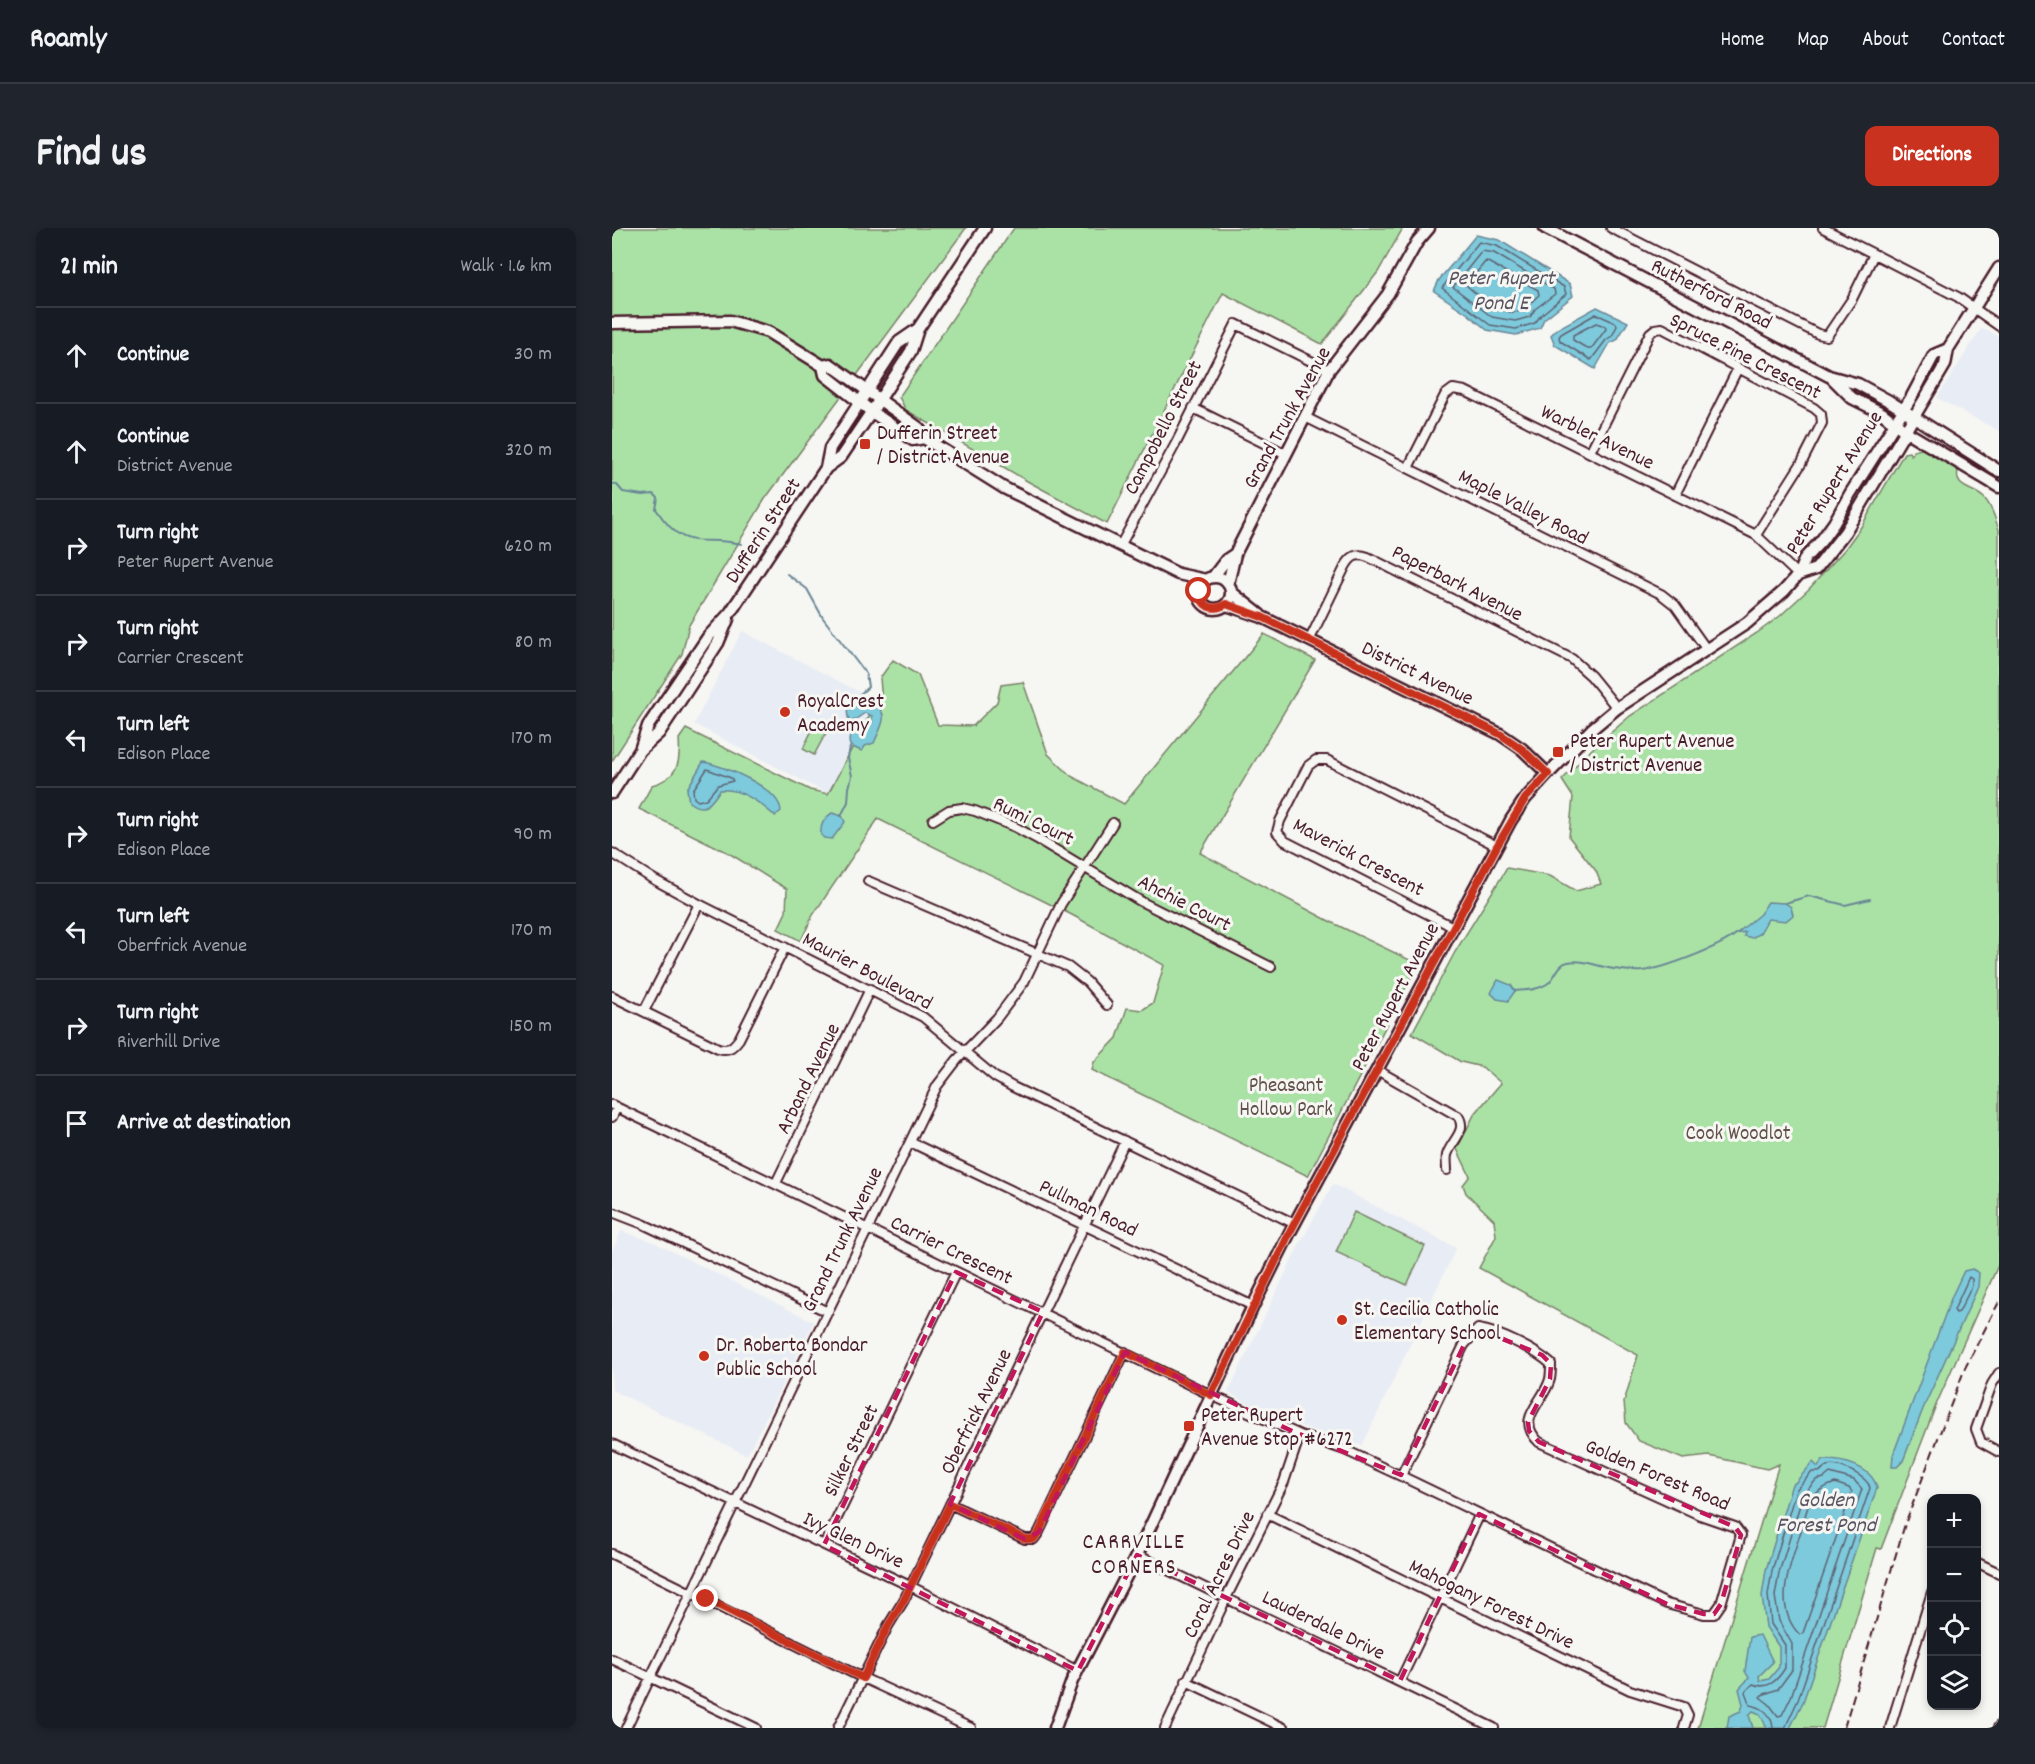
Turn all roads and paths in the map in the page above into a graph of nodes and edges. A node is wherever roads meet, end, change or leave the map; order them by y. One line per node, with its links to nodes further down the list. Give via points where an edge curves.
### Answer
1 (985, 228): 13 (street, Dufferin Street)
2 (1420, 228): 7 (street, Grand Trunk Avenue)
3 (1429, 228): 7 (street, Grand Trunk Avenue)
4 (1545, 228): 18 (street, Rutherford Road)
5 (1611, 228): 8 (street, via 1827,336 1852,299)
6 (1823, 228): 8 (street)
7 (1417, 242): 17 (street, Grand Trunk Avenue, via 1388,294)
8 (1874, 254): 10 (street)
9 (1999, 268): 10 (street)
10 (1974, 309): 12 (street); 14 (street)
11 (612, 323): 15 (street, via 730,321 768,332)
12 (1999, 326)
13 (918, 329): 19 (street, Dufferin Street, via 899,342); 20 (street, Dufferin Street, via 911,351)
14 (1948, 350): 23 (street, Peter Rupert Avenue, via 1934,355); 26 (street, Peter Rupert Avenue, via 1945,365)
15 (823, 366): 19 (street, via 831,364); 21 (street, via 825,375)
16 (1738, 368): 30 (street, Spruce Pine Crescent, via 1662,328 1655,329); 36 (street); 37 (street, Spruce Pine Crescent, via 1814,408 1823,418 1801,464)
17 (1329, 370): 22 (street, Campobello Street, via 1236,324); 25 (street, Grand Trunk Avenue)
18 (1829, 376): 23 (street, Rutherford Road, via 1858,384); 27 (street, Rutherford Road, via 1852,398)
19 (868, 391): 20 (street); 21 (street, Dufferin Street)
20 (880, 399): 24 (street, Dufferin Street); 29 (street, via 919,428)
21 (860, 402): 24 (street); 32 (street, Dufferin Street, via 830,448)
22 (1193, 408): 31 (street); 38 (street, Campobello Street)
23 (1902, 411): 26 (street, Rutherford Road); 27 (street, Peter Rupert Avenue)
24 (872, 412): 29 (street, via 913,440); 32 (street, Dufferin Street, via 841,457)
25 (1305, 417): 31 (street, Grand Trunk Avenue); 33 (street, Maple Valley Road)
26 (1912, 417): 28 (street, Peter Rupert Avenue); 34 (street, Rutherford Road)
27 (1894, 422): 28 (street, Rutherford Road); 41 (street, Peter Rupert Avenue, via 1834,524 1805,558)
28 (1905, 430): 35 (street, Rutherford Road); 41 (street, Peter Rupert Avenue, via 1845,532 1816,569)
29 (924, 438): 38 (street, via 1004,488)
30 (1590, 452): 33 (street, Warbler Avenue, via 1465,391 1453,389 1445,395); 36 (street, Warbler Avenue)
31 (1286, 454): 39 (street, Grand Trunk Avenue)
32 (826, 468): 51 (street, Dufferin Street, via 730,613 708,637 648,726 640,750)
33 (1408, 468): 48 (street, Maple Valley Road, via 1661,594 1676,605)
34 (1999, 471)
35 (1999, 487)
36 (1675, 495): 37 (street, Warbler Avenue)
37 (1756, 535): 41 (street, Warbler Avenue)
38 (1120, 546): 40 (street)
39 (1235, 554): 42 (street, Grand Trunk Avenue); 43 (street, Grand Trunk Avenue)
40 (1178, 573): 42 (street); 44 (street)
41 (1798, 575): 48 (street, Peter Rupert Avenue, via 1747,623)
42 (1210, 578): 43 (street, via 1221,578); 44 (street)
43 (1230, 588): 45 (street); 46 (street, District Avenue)
44 (1199, 591): 45 (street, via 1210,608)
45 (1226, 604): 46 (street, District Avenue)
46 (1262, 617): 47 (street, District Avenue)
47 (1309, 641): 49 (street, Paperbark Avenue, via 1345,567 1359,554 1572,659); 50 (street, District Avenue, via 1500,734)
48 (1707, 650): 49 (street, Peter Rupert Avenue)
49 (1617, 708): 50 (street, Peter Rupert Avenue)
50 (1548, 774): 54 (street, Peter Rupert Avenue, via 1525,799)
51 (612, 793)
52 (933, 820): 56 (street, Rumi Court, via 949,810 975,811 1026,832)
53 (1113, 823): 56 (street, Grand Trunk Avenue)
54 (1497, 846): 59 (street, Peter Rupert Avenue); 59 (street, Maverick Crescent, via 1327,760 1316,760 1308,766 1280,821 1277,832 1285,841)
55 (612, 854): 58 (street, Maurier Boulevard)
56 (1084, 866): 61 (street, Grand Trunk Avenue); 62 (street, Ahchie Court, via 1142,902)
57 (868, 880): 61 (street)
58 (699, 904): 60 (street, Maurier Boulevard); 66 (street)
59 (1453, 927): 68 (street, Peter Rupert Avenue)
60 (784, 947): 63 (street, Maurier Boulevard); 66 (street, via 733,1047 718,1048)
61 (1038, 953): 65 (street, via 1088,982); 67 (street, Grand Trunk Avenue, via 1013,998)
62 (1271, 967)
63 (870, 989): 67 (street, Maurier Boulevard, via 923,1017); 74 (street, Arband Avenue)
64 (612, 996): 66 (street)
65 (1107, 1005)
66 (644, 1011)
67 (966, 1052): 71 (street, Maurier Boulevard, via 995,1077); 72 (street, Grand Trunk Avenue, via 937,1086)
68 (1377, 1070): 73 (street, via 1462,1121 1447,1156); 76 (street, Peter Rupert Avenue)
69 (615, 1106): 70 (street); 74 (street, Carrier Crescent)
70 (612, 1118)
71 (1125, 1141): 76 (street, Maurier Boulevard); 77 (street, Oberfrick Avenue)
72 (910, 1142): 77 (street, Pullman Road); 78 (street, Grand Trunk Avenue)
73 (1447, 1170)
74 (776, 1183): 78 (street, Carrier Crescent)
75 (612, 1212): 81 (street)
76 (1295, 1224): 80 (street, Peter Rupert Avenue)
77 (1085, 1225): 80 (street, Pullman Road); 82 (street, Oberfrick Avenue)
78 (868, 1228): 79 (street, Carrier Crescent); 81 (street, Grand Trunk Avenue)
79 (956, 1272): 82 (street, Carrier Crescent); 94 (street, Silker Street)
80 (1253, 1306): 85 (street, Peter Rupert Avenue)
81 (828, 1312): 90 (street, Grand Trunk Avenue)
82 (1043, 1312): 83 (street, Carrier Crescent); 91 (street, Oberfrick Avenue)
83 (1125, 1352): 85 (street, Carrier Crescent); 91 (street, via 1034,1539 1025,1539)
84 (1999, 1373): 88 (street, via 1976,1429 1981,1442)
85 (1211, 1395): 86 (street, Golden Forest Road); 96 (street, Peter Rupert Avenue)
86 (1300, 1435): 89 (street, Golden Forest Road, via 1345,1450); 92 (street, Coral Acres Drive, via 1284,1482)
87 (612, 1444): 90 (street, Ivy Glen Drive)
88 (1999, 1452)
89 (1401, 1476): 93 (street, Golden Forest Road); 93 (street, Golden Forest Road, via 1464,1345 1478,1329 1542,1355 1551,1364 1550,1379 1528,1422 1529,1431 1539,1442 1735,1527 1741,1535 1721,1604 1714,1614 1704,1614 1667,1604)
90 (735, 1503): 94 (street, Ivy Glen Drive); 100 (street, Grand Trunk Avenue)
91 (950, 1504): 99 (street, Oberfrick Avenue)
92 (1267, 1514): 101 (street, Coral Acres Drive); 102 (street, Mahogany Forest Drive)
93 (1479, 1514): 102 (street)
94 (824, 1545): 99 (street, Ivy Glen Drive)
95 (612, 1554): 100 (street)
96 (1137, 1555): 101 (street, Lauderdale Drive); 105 (street, Peter Rupert Avenue)
97 (1981, 1564): 98 (street)
98 (1999, 1573)
99 (910, 1586): 105 (street, Ivy Glen Drive); 107 (street, Oberfrick Avenue)
100 (692, 1593): 106 (street, Grand Trunk Avenue); 107 (street)
101 (1227, 1598): 108 (street, Coral Acres Drive); 109 (street, Lauderdale Drive)
102 (1440, 1598): 109 (street); 118 (street, Mahogany Forest Drive, via 1630,1690 1684,1707 1688,1714)
103 (1929, 1602): 119 (street)
104 (612, 1659): 106 (street)
105 (1078, 1671): 114 (street, Peter Rupert Avenue)
106 (651, 1677): 110 (street, Grand Trunk Avenue); 111 (street)
107 (863, 1678): 112 (street, Oberfrick Avenue); 113 (street)
108 (1186, 1681): 115 (street, Coral Acres Drive); 116 (street)
109 (1400, 1681): 117 (street, Lauderdale Drive)
110 (626, 1728)
111 (756, 1728)
112 (838, 1728)
113 (971, 1728)
114 (1055, 1728)
115 (1165, 1728)
116 (1284, 1728)
117 (1494, 1728)
118 (1684, 1728)
119 (1890, 1728)

